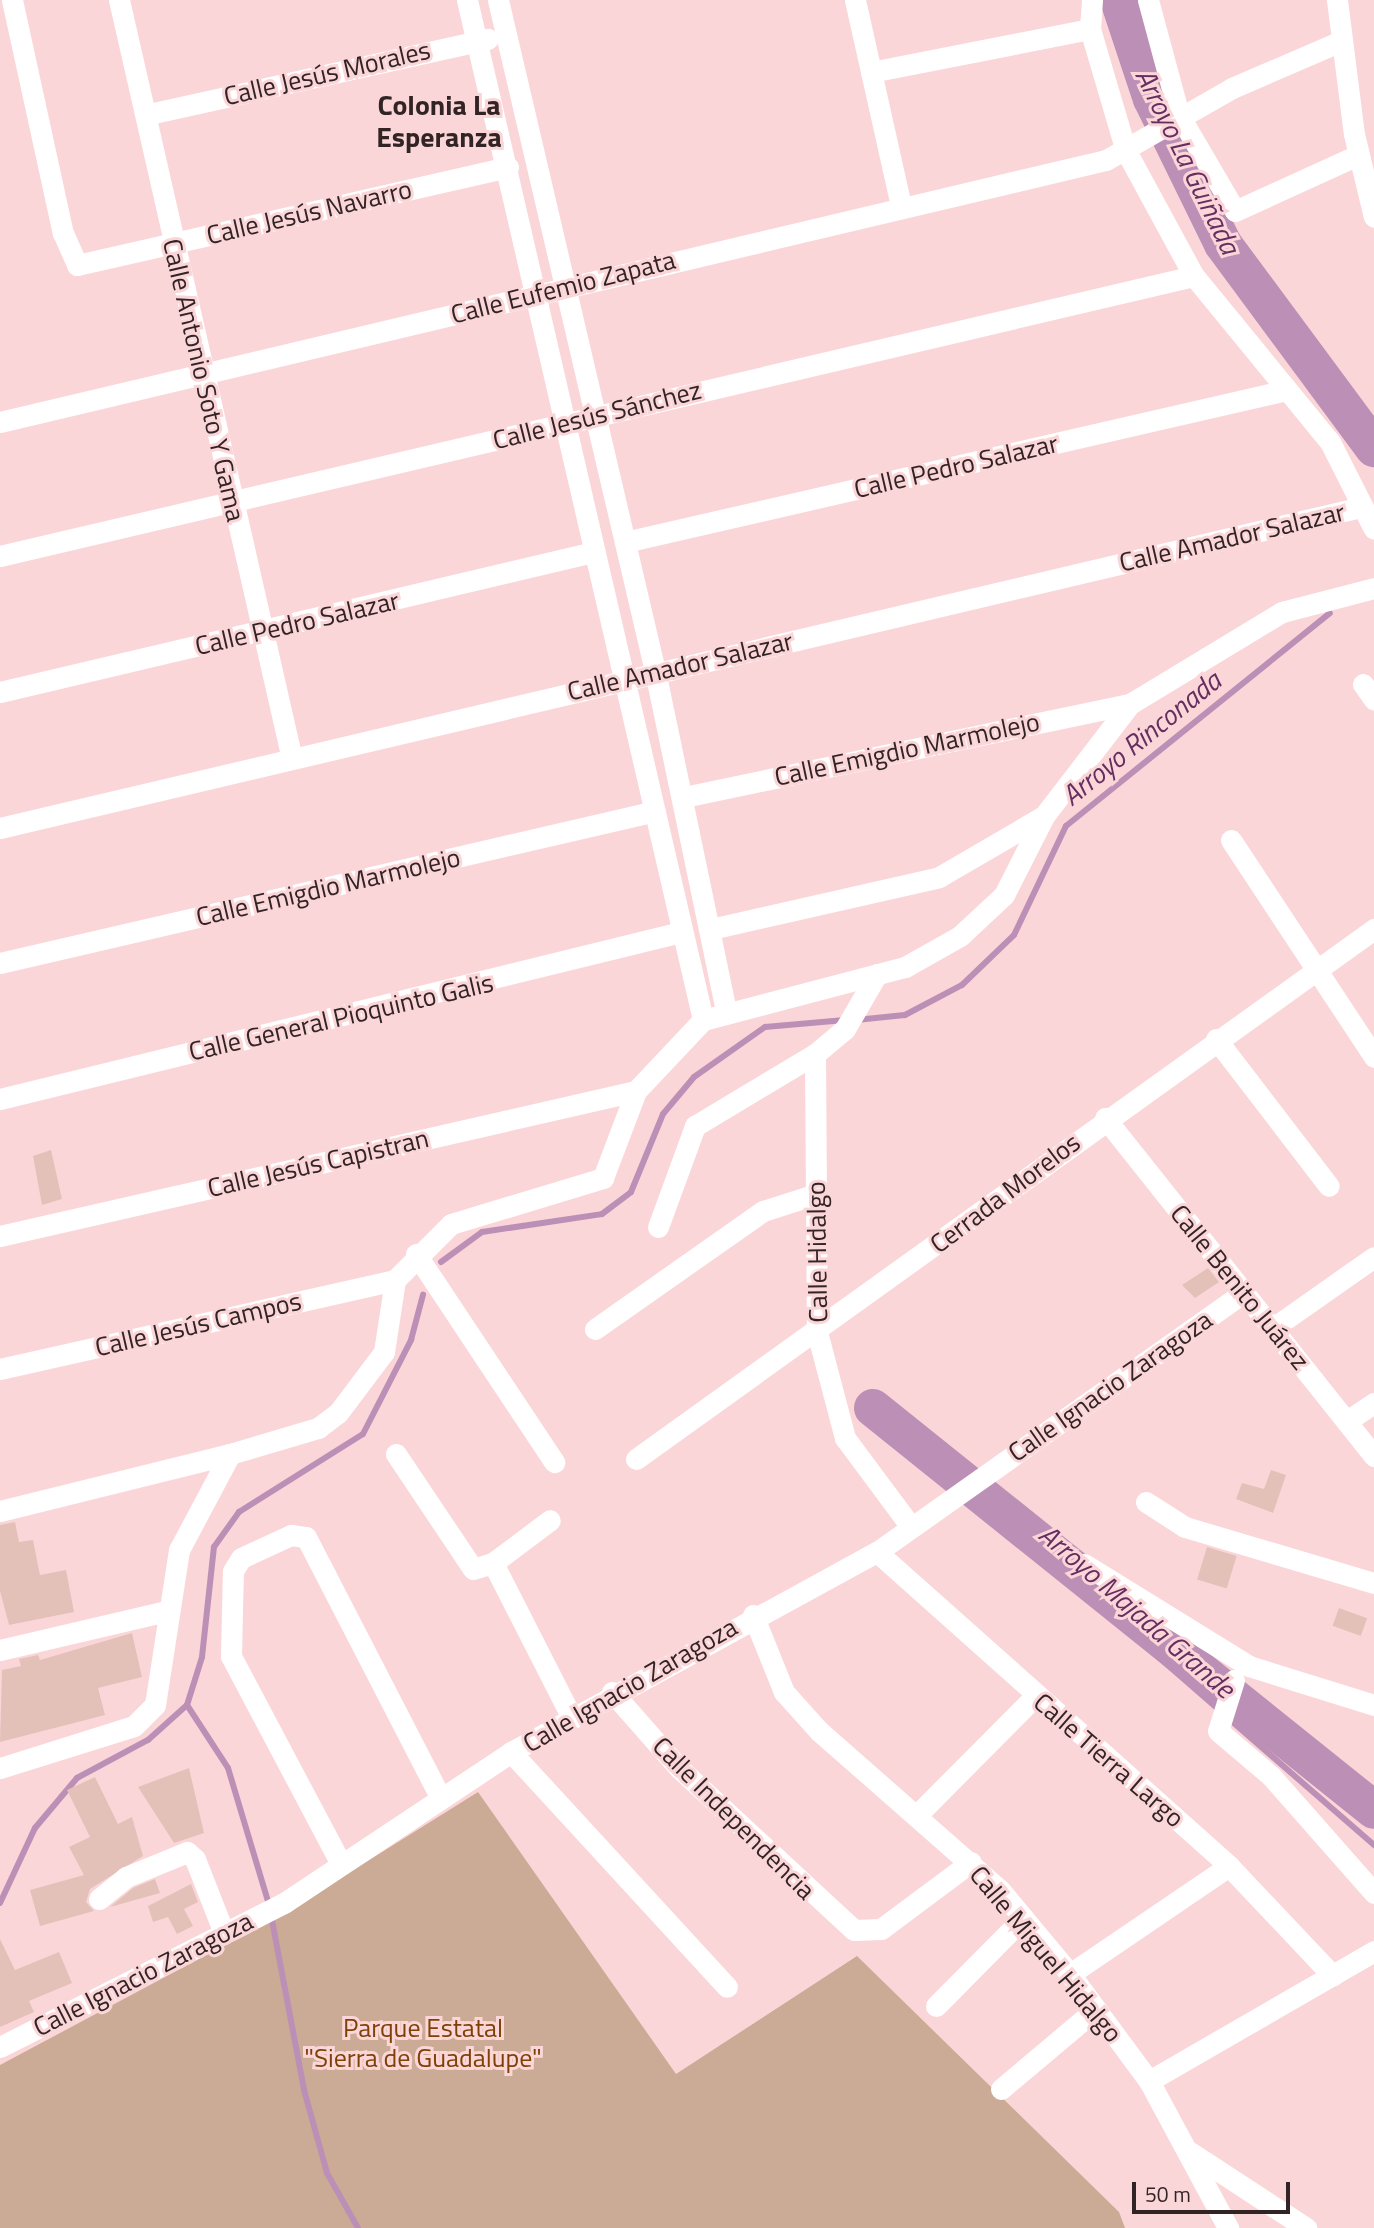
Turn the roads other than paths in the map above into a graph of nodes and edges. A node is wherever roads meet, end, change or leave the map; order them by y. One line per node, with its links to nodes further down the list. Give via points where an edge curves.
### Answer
1 (12, 0): 21 (street, Calle Jesús Navarro, via 71,260 85,265)
2 (120, 0): 14 (street, Calle Antonio Soto Y Gama)
3 (467, 0): 10 (street)
4 (498, 0): 11 (street)
5 (855, 0): 13 (street)
6 (1091, 0): 9 (street)
7 (1148, 0): 15 (street)
8 (1337, 0): 12 (street)
9 (1090, 29): 13 (street); 17 (street)
10 (477, 38): 11 (street, Calle Jesús Morales); 14 (street, Calle Jesús Morales); 18 (street)
11 (507, 38): 23 (street)
12 (1341, 41): 15 (street); 16 (street)
13 (871, 72): 19 (street)
14 (149, 114): 21 (street, Calle Antonio Soto Y Gama)
15 (1176, 117): 16 (street, via 1238,212); 17 (street)
16 (1362, 141): 20 (street)
17 (1126, 151): 19 (street, Calle Eufemio Zapata); 22 (street)
18 (508, 167): 21 (street, Calle Jesús Navarro); 24 (street)
19 (901, 206): 23 (street, Calle Eufemio Zapata)
20 (1374, 217)
21 (172, 243): 25 (street, Calle Antonio Soto Y Gama)
22 (1194, 276): 26 (street); 27 (street, Calle Jesús Sánchez)
23 (562, 285): 24 (street, Calle Eufemio Zapata); 27 (street)
24 (537, 295): 25 (street, Calle Eufemio Zapata); 29 (street)
25 (202, 375): 28 (street, Calle Eufemio Zapata); 30 (street, Calle Antonio Soto Y Gama)
26 (1287, 390): 31 (street, via 1330,442); 33 (street, Calle Pedro Salazar)
27 (593, 414): 29 (street, Calle Jesús Sánchez); 33 (street)
28 (0, 422)
29 (566, 422): 30 (street, Calle Jesús Sánchez); 34 (street)
30 (231, 503): 35 (street, Calle Jesús Sánchez); 37 (street, Calle Antonio Soto Y Gama)
31 (1361, 507): 32 (street); 38 (street, Calle Amador Salazar)
32 (1374, 529)
33 (625, 542): 38 (street)
34 (593, 552): 37 (street, Calle Pedro Salazar); 39 (street)
35 (0, 555)
36 (1374, 588): 41 (street, via 1282,612)
37 (261, 633): 40 (street, Calle Pedro Salazar); 42 (street, Calle Antonio Soto Y Gama)
38 (655, 671): 39 (street, Calle Amador Salazar); 43 (street)
39 (625, 678): 42 (street, Calle Amador Salazar); 44 (street)
40 (0, 692)
41 (1130, 704): 43 (street, Calle Emigdio Marmolejo); 45 (street)
42 (292, 759): 46 (street, Calle Amador Salazar)
43 (684, 797): 48 (street)
44 (655, 811): 50 (street); 51 (street, Calle Emigdio Marmolejo)
45 (1044, 816): 48 (street, via 939,877); 53 (street, via 1024,862 993,908 928,957)
46 (0, 828)
47 (1231, 840): 52 (street)
48 (711, 929): 54 (street)
49 (1374, 929): 52 (street, Cerrada Morelos)
50 (681, 933): 55 (street); 60 (street, Calle General Pioquinto Galis)
51 (0, 963)
52 (1314, 970): 56 (street, Cerrada Morelos); 58 (street)
53 (877, 974): 54 (street); 57 (street, via 845,1029)
54 (726, 1012): 55 (street)
55 (703, 1020): 59 (street)
56 (1216, 1039): 61 (street, Cerrada Morelos); 62 (street)
57 (815, 1054): 63 (street, Calle Hidalgo); 64 (street, via 695,1126)
58 (1374, 1057)
59 (636, 1091): 65 (street, Calle Jesús Capistran); 66 (street, via 614,1161 597,1183 460,1219)
60 (0, 1098)
61 (1105, 1118): 69 (street, Calle Benito Juárez); 72 (street, Cerrada Morelos)
62 (1329, 1186)
63 (816, 1194): 71 (street, via 763,1211); 72 (street, Calle Hidalgo)
64 (658, 1227)
65 (0, 1236)
66 (416, 1254): 68 (street); 80 (street)
67 (1374, 1257): 70 (street)
68 (395, 1280): 73 (street, Calle Jesús Campos); 76 (street, via 384,1352 338,1413 318,1427)
69 (1242, 1294): 70 (street, Calle Benito Juárez); 84 (street, Calle Ignacio Zaragoza)
70 (1273, 1328): 75 (street, Calle Benito Juárez)
71 (595, 1329)
72 (817, 1332): 79 (street, Cerrada Morelos); 84 (street, Calle Hidalgo, via 845,1438)
73 (0, 1369)
74 (1374, 1403): 75 (street)
75 (1347, 1421): 78 (street, Calle Benito Juárez)
76 (230, 1454): 82 (street); 89 (street, via 179,1550)
77 (396, 1454): 86 (street, via 464,1562 476,1570)
78 (1374, 1456)
79 (636, 1459)
80 (554, 1462)
81 (1146, 1502): 88 (street, via 1185,1527)
82 (0, 1511)
83 (550, 1520): 86 (street)
84 (911, 1527): 85 (street, Calle Ignacio Zaragoza)
85 (877, 1552): 90 (street, Calle Ignacio Zaragoza); 94 (street, Calle Tierra Largo)
86 (493, 1563): 96 (street)
87 (1084, 1564): 95 (street, via 1249,1666)
88 (1374, 1583)
89 (166, 1611): 91 (street); 98 (street, via 162,1691 137,1724)
90 (753, 1615): 93 (street, Calle Ignacio Zaragoza); 100 (street, Calle Miguel Hidalgo, via 784,1692 828,1740)
91 (0, 1650)
92 (1234, 1680): 104 (street, via 1218,1731 1271,1776)
93 (612, 1692): 96 (street, Calle Ignacio Zaragoza); 101 (street, Calle Independencia, via 679,1768 843,1923 865,1933 881,1929)
94 (1035, 1696): 100 (street); 103 (street, Calle Tierra Largo)
95 (1374, 1705)
96 (571, 1716): 97 (street, Calle Ignacio Zaragoza)
97 (510, 1752): 99 (street, Calle Ignacio Zaragoza); 111 (street)
98 (0, 1768)
99 (439, 1795): 102 (street, Calle Ignacio Zaragoza); 102 (street, via 300,1534 235,1563 229,1645)
100 (918, 1814): 101 (street, Calle Miguel Hidalgo)
101 (971, 1862): 106 (street, Calle Miguel Hidalgo)
102 (340, 1863): 107 (street, Calle Ignacio Zaragoza, via 284,1903)
103 (1229, 1866): 109 (street); 110 (street, Calle Tierra Largo)
104 (1374, 1893)
105 (99, 1899): 107 (street, via 126,1877 187,1852 195,1859)
106 (1023, 1918): 109 (street, Calle Miguel Hidalgo); 112 (street)
107 (224, 1933): 114 (street, Calle Ignacio Zaragoza)
108 (1374, 1951): 110 (street)
109 (1070, 1974): 113 (street, Calle Miguel Hidalgo)
110 (1333, 1976): 115 (street)
111 (727, 1987)
112 (936, 2006)
113 (1096, 2009): 115 (street, Calle Miguel Hidalgo); 116 (street)
114 (0, 2047)
115 (1149, 2081): 117 (street, Calle Miguel Hidalgo)
116 (1001, 2089)
117 (1188, 2151): 118 (street, Calle Miguel Hidalgo); 119 (street)
118 (1228, 2228)
119 (1306, 2228)

